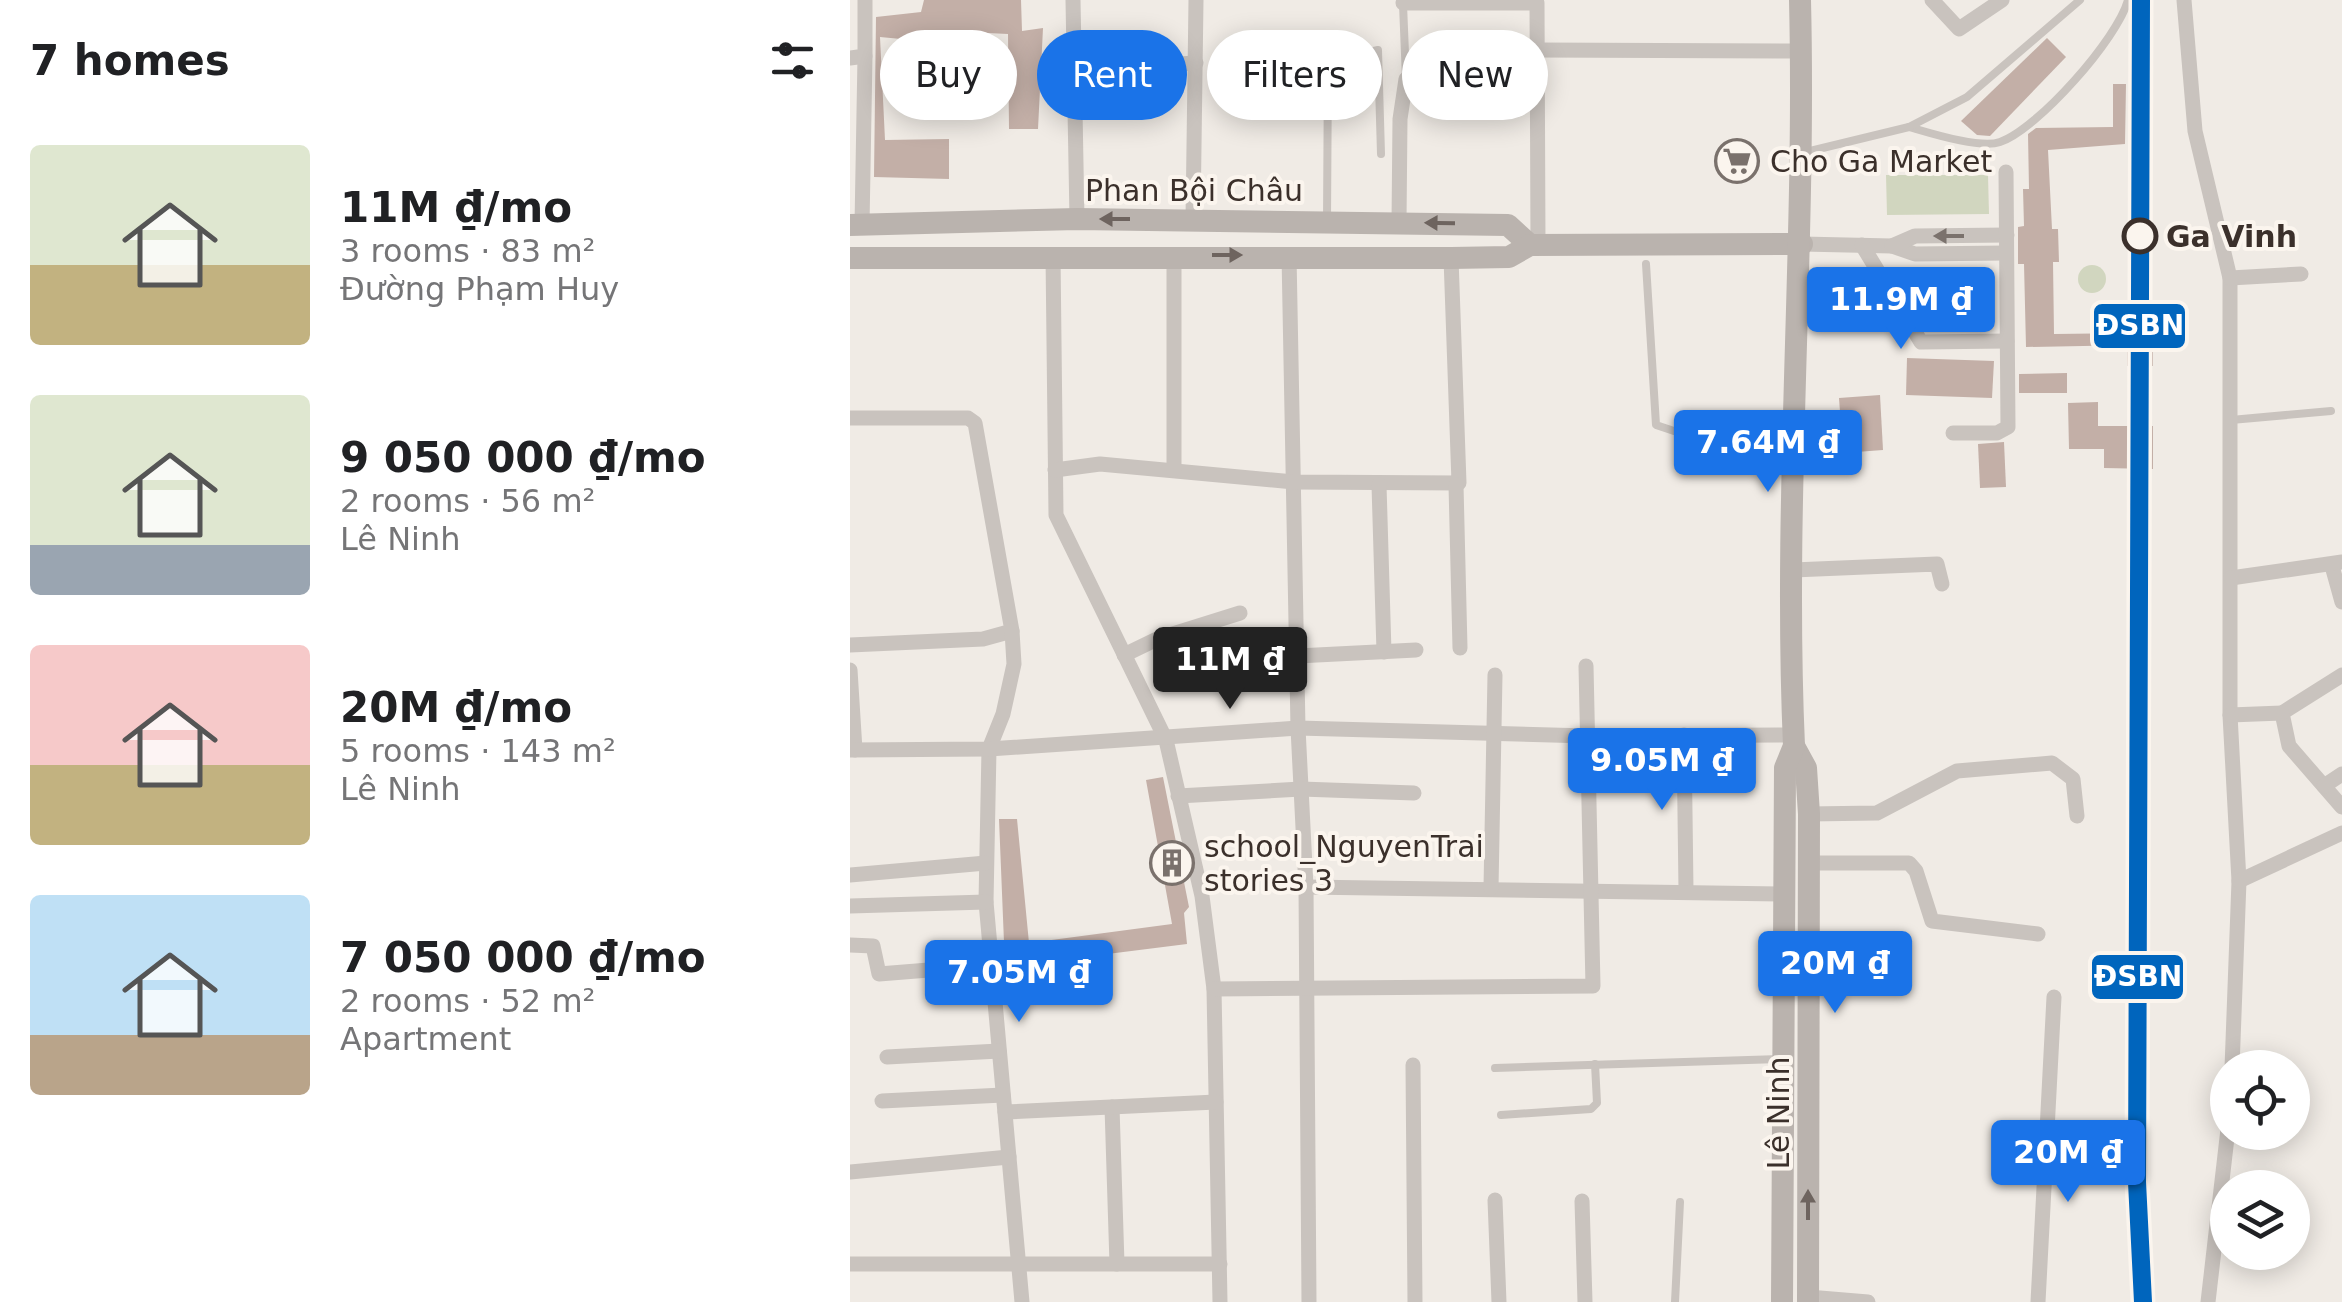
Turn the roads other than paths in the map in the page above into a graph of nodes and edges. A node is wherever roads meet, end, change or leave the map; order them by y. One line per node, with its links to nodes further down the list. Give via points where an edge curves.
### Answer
1 (865, 0): 16 (street)
2 (1072, 0): 11 (street)
3 (1196, 0): 17 (street)
4 (1800, 0): 15 (main road, Lê Ninh)
5 (1932, 0): 6 (street, via 1959,29)
6 (2002, 0)
7 (2080, 0): 22 (lane, via 1967,97)
8 (2128, 0): 22 (lane, via 2107,46 1998,144)
9 (2184, 0): 47 (street, via 2195,131)
10 (1403, 2): 12 (lane); 13 (street, via 1537,4)
11 (1073, 30)
12 (1404, 30)
13 (1538, 30)
14 (1548, 50): 15 (street)
15 (1802, 51): 23 (main road, Lê Ninh)
16 (857, 57): 31 (street)
17 (1196, 63): 18 (street); 27 (street)
18 (1187, 64)
19 (1402, 106): 29 (street)
20 (1075, 120): 26 (street)
21 (1535, 120): 34 (street)
22 (1909, 127): 23 (lane)
23 (1802, 153): 33 (main road, Lê Ninh)
24 (1381, 154): 28 (lane, via 1378,50 1328,62)
25 (2006, 172): 32 (street)
26 (1077, 219): 27 (main road, Phan Bội Châu, one-way to 26); 30 (main road, Phan Bội Châu)
27 (1193, 219): 28 (main road, Phan Bội Châu)
28 (1327, 220): 29 (main road, Phan Bội Châu); 41 (main road)
29 (1399, 222): 34 (main road, Phan Bội Châu, one-way to 29, via 1508,225)
30 (966, 223): 31 (main road, Phan Bội Châu); 42 (main road)
31 (856, 225)
32 (2007, 235): 36 (street, one-way to 36, via 1915,236); 37 (street)
33 (1802, 244): 34 (main road, Phan Bội Châu); 35 (street); 53 (main road, Lê Ninh)
34 (1534, 245): 44 (main road, Phan Bội Châu, via 1509,257)
35 (1862, 245): 36 (street); 48 (street, via 1921,342)
36 (1892, 246): 37 (street, via 1915,254)
37 (2006, 253): 48 (street)
38 (1053, 255): 39 (main road, Phan Bội Châu); 42 (main road, Phan Bội Châu); 54 (street)
39 (1174, 255): 40 (main road, Phan Bội Châu, one-way to 40); 55 (street)
40 (1289, 255): 41 (main road, Phan Bội Châu); 56 (street)
41 (1326, 255): 44 (main road, Phan Bội Châu)
42 (967, 256): 43 (main road, Phan Bội Châu)
43 (850, 258)
44 (1451, 258): 58 (street)
45 (1646, 264): 53 (lane, via 1656,426)
46 (2301, 274): 47 (street)
47 (2230, 278): 51 (street)
48 (2007, 341): 52 (street, via 2008,427)
49 (2331, 411): 51 (lane)
50 (850, 418): 65 (street, via 975,423)
51 (2230, 420): 61 (street)
52 (1953, 433)
53 (1795, 434): 60 (main road, Lê Ninh)
54 (1055, 470): 55 (street, via 1100,464); 70 (street, via 1056,515)
55 (1174, 470): 56 (street)
56 (1294, 482): 57 (street); 71 (street)
57 (1379, 484): 58 (street); 69 (street)
58 (1456, 485): 67 (street)
59 (2337, 564): 61 (street); 63 (street)
60 (1793, 570): 62 (street, via 1937,564); 83 (main road, Lê Ninh)
61 (2231, 578): 77 (street)
62 (1942, 584)
63 (2342, 602)
64 (1240, 613): 70 (street)
65 (1012, 632): 66 (street); 85 (street, via 1014,664)
66 (850, 645)
67 (1460, 648)
68 (1416, 650): 69 (street)
69 (1384, 652): 71 (street)
70 (1124, 655): 82 (street)
71 (1297, 656): 78 (street)
72 (1586, 666): 80 (street)
73 (850, 670): 84 (street)
74 (1495, 675): 79 (street)
75 (2339, 682): 76 (street)
76 (2282, 713): 77 (street); 87 (street, via 2288,746)
77 (2230, 715): 98 (street)
78 (1298, 728): 79 (street); 82 (street); 88 (street)
79 (1492, 732): 80 (street); 100 (street)
80 (1588, 736): 81 (street); 101 (street)
81 (1684, 736): 83 (street); 102 (street)
82 (1166, 740): 85 (street); 90 (street)
83 (1794, 741): 92 (main road, Lê Ninh, via 1806,768); 103 (main road, Lê Ninh, via 1785,768)
84 (852, 750): 85 (street)
85 (988, 750): 95 (street)
86 (2342, 774): 87 (street)
87 (2324, 786): 91 (street)
88 (1301, 789): 89 (street); 90 (street); 99 (street)
89 (1414, 792)
90 (1178, 796): 110 (street, via 1202,896)
91 (2342, 807)
92 (1809, 814): 93 (street, via 1878,813 1957,771 2052,763 2074,779); 96 (main road, Lê Ninh)
93 (2078, 816)
94 (2342, 833): 98 (street)
95 (986, 863): 97 (street); 104 (street)
96 (1809, 863): 106 (street, via 1903,861 1916,871 1932,921); 116 (main road, Lê Ninh)
97 (850, 875)
98 (2239, 882): 113 (street)
99 (1306, 887): 100 (street); 109 (street)
100 (1491, 888): 101 (street)
101 (1593, 888): 102 (street); 109 (street, via 1593,986)
102 (1686, 890): 103 (street)
103 (1784, 894): 115 (main road, Lê Ninh)
104 (986, 902): 105 (street); 108 (street)
105 (850, 906)
106 (2038, 934)
107 (850, 945): 108 (street, via 873,946 879,974)
108 (991, 965): 112 (street)
109 (1306, 988): 110 (street); 138 (street)
110 (1214, 990): 121 (street)
111 (2054, 996): 145 (street)
112 (999, 1050): 114 (street); 122 (street)
113 (2233, 1050)
114 (887, 1058)
115 (1781, 1058): 116 (main road); 117 (lane); 143 (main road, Lê Ninh)
116 (1808, 1060): 135 (main road, Lê Ninh, one-way to 116)
117 (1595, 1064): 119 (lane); 124 (lane, via 1597,1104 1591,1109)
118 (1414, 1065): 139 (street)
119 (1496, 1068)
120 (882, 1101): 122 (street)
121 (1216, 1102): 123 (street); 134 (street)
122 (1004, 1103): 123 (street); 126 (street)
123 (1112, 1107): 133 (street)
124 (1500, 1115)
125 (2226, 1150): 146 (street)
126 (1009, 1157): 127 (street); 132 (street)
127 (850, 1172)
128 (1495, 1200): 140 (street)
129 (1582, 1202): 141 (street)
130 (1680, 1202): 142 (lane)
131 (850, 1264): 132 (street)
132 (1019, 1264): 133 (street); 136 (street)
133 (1117, 1264): 134 (street)
134 (1220, 1264): 137 (street)
135 (1808, 1300): 144 (street)
136 (1022, 1302)
137 (1220, 1302)
138 (1310, 1302)
139 (1415, 1302)
140 (1499, 1302)
141 (1585, 1302)
142 (1676, 1302)
143 (1782, 1302)
144 (1868, 1302)
145 (2038, 1302)
146 (2208, 1302)

